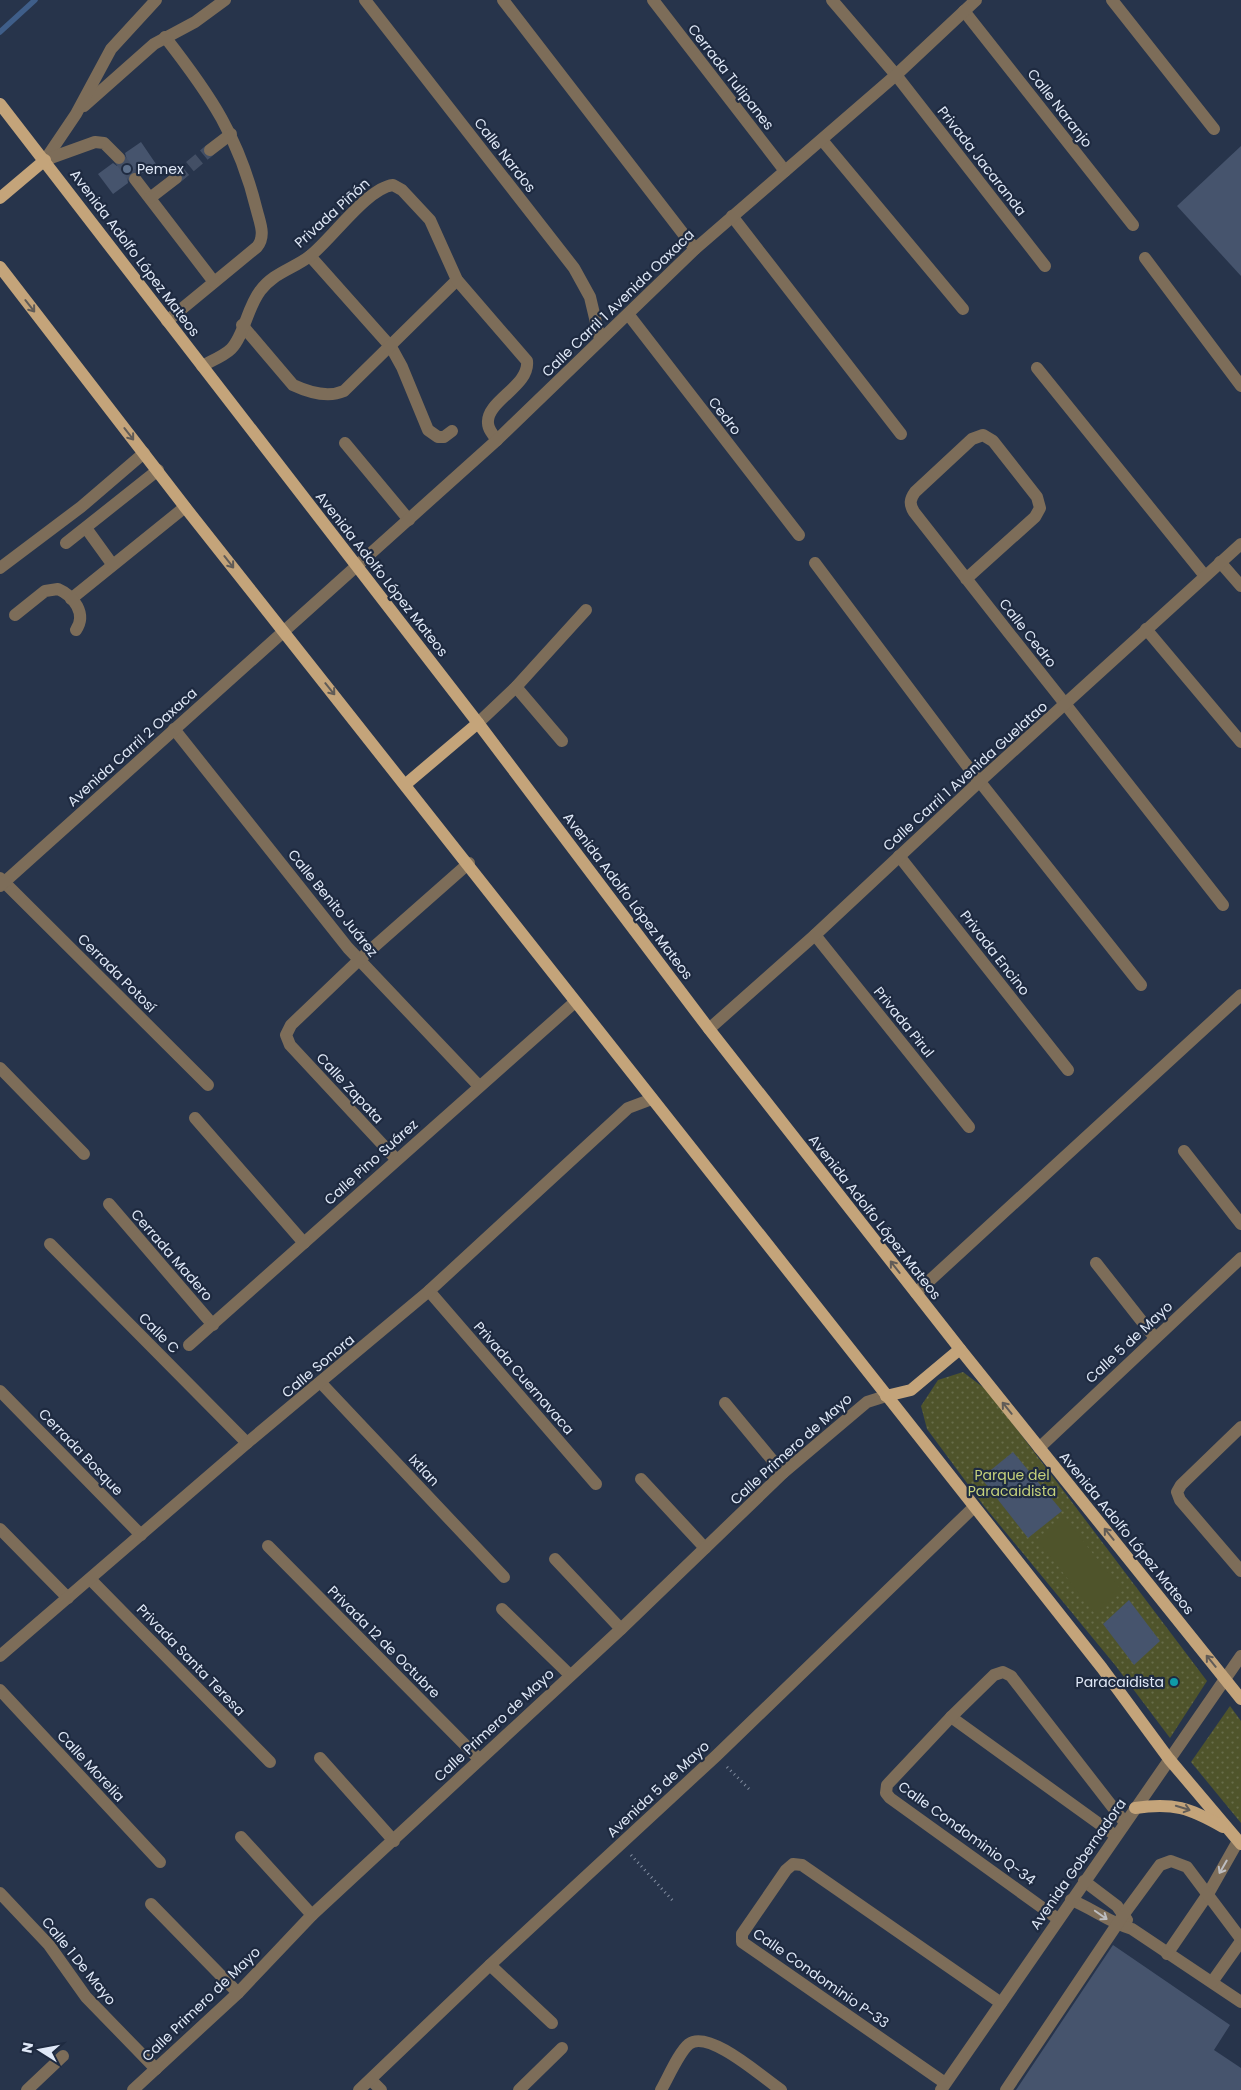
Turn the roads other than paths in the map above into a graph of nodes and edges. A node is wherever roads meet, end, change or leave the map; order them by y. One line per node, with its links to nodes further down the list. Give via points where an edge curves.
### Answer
1 (156, 0): 13 (street, via 111,49)
2 (225, 0): 10 (street, via 195,22)
3 (365, 0): 38 (street, Calle Nardos, via 574,268 590,297)
4 (503, 0): 27 (street)
5 (653, 0): 20 (street, Cerrada Tulipanes)
6 (832, 0): 11 (street, Privada Jacaranda)
7 (976, 0): 9 (street, Calle Carril 1 Avenida Oaxaca)
8 (1112, 0): 14 (street)
9 (964, 11): 11 (street, Calle Carril 1 Avenida Oaxaca); 26 (street, Calle Naranjo)
10 (165, 37): 13 (street, via 142,53); 15 (street, via 205,88)
11 (896, 75): 16 (street, Calle Carril 1 Avenida Oaxaca); 30 (street, Privada Jacaranda)
12 (0, 104): 19 (main road, Avenida Adolfo López Mateos)
13 (76, 114): 19 (street)
14 (1214, 129)
15 (231, 134): 17 (street); 33 (street, via 249,177 262,236 257,247)
16 (822, 140): 20 (street, Calle Carril 1 Avenida Oaxaca); 34 (street)
17 (210, 150)
18 (119, 158): 19 (street, via 100,142)
19 (45, 160): 23 (main road); 36 (main road, Avenida Adolfo López Mateos)
20 (785, 171): 25 (street, Calle Carril 1 Avenida Oaxaca)
21 (176, 178): 24 (street)
22 (135, 179): 24 (street)
23 (0, 198)
24 (150, 198): 33 (street)
25 (732, 216): 27 (street, Calle Carril 1 Avenida Oaxaca); 44 (street)
26 (1133, 225)
27 (695, 249): 35 (street, Calle Carril 1 Avenida Oaxaca)
28 (310, 256): 32 (street, Privada Piñón, via 382,188 393,185 402,190 430,220); 37 (street, Privada Piñón, via 273,277 250,306); 39 (street)
29 (1145, 258): 42 (street)
30 (1046, 266)
31 (0, 267): 47 (main road, one-way to 47)
32 (456, 280): 39 (street); 45 (street, Privada Piñón, via 527,361 524,376 489,416 488,425)
33 (214, 282): 36 (street)
34 (963, 309)
35 (628, 314): 38 (street, Calle Carril 1 Avenida Oaxaca); 52 (street, Cedro)
36 (167, 321): 40 (main road, Avenida Adolfo López Mateos)
37 (242, 325): 39 (street, via 293,386 326,394 344,391); 40 (street, Privada Piñón, via 229,351)
38 (600, 339): 45 (street, Calle Carril 1 Avenida Oaxaca)
39 (391, 347): 43 (street, via 428,430 438,437)
40 (202, 366): 58 (main road, Avenida Adolfo López Mateos)
41 (1037, 368): 60 (street)
42 (1241, 386)
43 (452, 431)
44 (902, 434)
45 (497, 440): 50 (street, Calle Carril 1 Avenida Oaxaca)
46 (345, 443): 50 (street)
47 (144, 453): 48 (main road); 59 (street, via 81,507)
48 (158, 470): 49 (main road); 51 (street)
49 (186, 507): 57 (street); 67 (main road, one-way to 67)
50 (409, 520): 58 (street, Calle Carril 1 Avenida Oaxaca)
51 (86, 528): 53 (street); 57 (street)
52 (799, 536)
53 (66, 543)
54 (1241, 544): 55 (street, Calle Carril 1 Avenida Guelatao)
55 (1220, 562): 60 (street, Calle Carril 1 Avenida Guelatao); 62 (street)
56 (815, 563): 75 (street)
57 (112, 564): 63 (street)
58 (357, 567): 67 (street, Calle Carril 1 Avenida Oaxaca); 71 (main road, Avenida Adolfo López Mateos)
59 (0, 568)
60 (1205, 576): 68 (street, Calle Carril 1 Avenida Guelatao)
61 (966, 579): 61 (street, Calle Cedro, via 1036,517 1040,508 1037,497 993,441 983,435 972,439 915,492 910,502 914,512); 70 (street, Calle Cedro)
62 (1241, 586)
63 (71, 599): 65 (street, via 58,588 49,589); 66 (street, via 81,614)
64 (586, 610): 69 (street)
65 (15, 615)
66 (76, 630)
67 (283, 630): 72 (street, Avenida Carril 2 Oaxaca); 76 (main road, one-way to 76)
68 (1146, 630): 70 (street, Calle Carril 1 Avenida Guelatao); 74 (street)
69 (516, 687): 71 (street); 73 (street)
70 (1066, 705): 75 (street, Calle Carril 1 Avenida Guelatao); 80 (street, Calle Cedro)
71 (478, 723): 76 (main road); 86 (main road, Avenida Adolfo López Mateos)
72 (174, 729): 79 (street, Avenida Carril 2 Oaxaca); 82 (street, Calle Benito Juárez)
73 (562, 741)
74 (1241, 742)
75 (980, 782): 77 (street, Calle Carril 1 Avenida Guelatao); 83 (street)
76 (406, 784): 78 (main road)
77 (899, 856): 81 (street, Calle Carril 1 Avenida Guelatao); 88 (street, Privada Encino)
78 (469, 863): 82 (street); 85 (main road)
79 (1, 882): 89 (street, Cerrada Potosí)
80 (1223, 905)
81 (815, 935): 86 (street, Calle Carril 1 Avenida Guelatao); 93 (street, Privada Pirul)
82 (359, 960): 90 (street, Calle Benito Juárez); 96 (street, Calle Zapata, via 291,1025 286,1035 290,1045)
83 (1141, 985)
84 (1241, 995): 104 (street)
85 (575, 1002): 90 (street, Calle Pino Suárez); 91 (main road)
86 (709, 1029): 104 (main road, Avenida Adolfo López Mateos, one-way to 86)
87 (0, 1068): 95 (street)
88 (1068, 1070)
89 (208, 1086)
90 (480, 1086): 96 (street, Calle Pino Suárez)
91 (652, 1099): 103 (street, Calle Sonora, via 628,1108); 111 (main road)
92 (195, 1118): 99 (street)
93 (969, 1127)
94 (1184, 1151): 98 (street)
95 (84, 1154)
96 (396, 1160): 99 (street, Calle Pino Suárez)
97 (109, 1204): 105 (street, Cerrada Madero)
98 (1241, 1224)
99 (304, 1243): 105 (street, Calle Pino Suárez)
100 (50, 1244): 114 (street, Calle C)
101 (1241, 1258): 106 (street, Calle 5 de Mayo)
102 (1096, 1263): 106 (street)
103 (429, 1291): 109 (street, Calle Sonora); 118 (street, Privada Cuernavaca)
104 (916, 1293): 108 (main road, Avenida Adolfo López Mateos)
105 (214, 1325): 107 (street, Calle Pino Suárez)
106 (1155, 1338): 115 (street, Calle 5 de Mayo)
107 (189, 1345)
108 (960, 1349): 111 (main road, via 911,1390); 115 (main road, Avenida Adolfo López Mateos, one-way to 108)
109 (321, 1383): 114 (street, Calle Sonora); 126 (street, Ixtlan)
110 (0, 1390): 121 (street, Cerrada Bosque)
111 (886, 1396): 116 (street, Calle Primero de Mayo, via 866,1402); 119 (main road)
112 (725, 1402): 116 (street)
113 (1241, 1426): 125 (street, via 1177,1492 1180,1500)
114 (247, 1443): 121 (street, Calle Sonora)
115 (1039, 1448): 134 (main road, Avenida Adolfo López Mateos, one-way to 115)
116 (783, 1473): 123 (street, Calle Primero de Mayo)
117 (641, 1479): 123 (street)
118 (596, 1484)
119 (974, 1507): 140 (main road, via 1102,1668); 159 (street, Avenida 5 de Mayo, via 716,1756)
120 (0, 1529): 128 (street)
121 (141, 1535): 127 (street, Calle Sonora)
122 (268, 1546): 139 (street, Privada 12 de Octubre)
123 (705, 1548): 130 (street, Calle Primero de Mayo)
124 (555, 1560): 130 (street)
125 (1241, 1571)
126 (504, 1577)
127 (90, 1579): 128 (street, Calle Sonora); 141 (street, Privada Santa Teresa)
128 (68, 1598): 131 (street, Calle Sonora)
129 (502, 1610): 133 (street)
130 (621, 1629): 133 (street, Calle Primero de Mayo)
131 (0, 1656)
132 (1241, 1656): 134 (street, Avenida Gobernadora)
133 (570, 1676): 139 (street, Calle Primero de Mayo)
134 (1226, 1678): 136 (main road, Avenida Adolfo López Mateos); 140 (street, Avenida Gobernadora)
135 (0, 1690): 148 (street, Calle Morelia)
136 (1241, 1699)
137 (951, 1717): 143 (street, Calle Condominio Q-34, via 994,1675 1008,1674); 145 (street); 155 (street, Calle Condominio Q-34, via 887,1785 887,1796)
138 (320, 1758): 147 (street)
139 (479, 1759): 147 (street, Calle Primero de Mayo)
140 (1169, 1759): 142 (street, Avenida Gobernadora); 146 (main road)
141 (270, 1762)
142 (1135, 1808): 143 (street, Avenida Gobernadora); 146 (main road, one-way to 146, via 1175,1805 1201,1814)
143 (1125, 1823): 145 (street, Avenida Gobernadora)
144 (241, 1836): 154 (street)
145 (1116, 1836): 149 (street, Avenida Gobernadora)
146 (1237, 1839): 151 (street, one-way to 151)
147 (394, 1841): 154 (street, Calle Primero de Mayo)
148 (160, 1862)
149 (1084, 1881): 152 (street, Avenida Gobernadora); 156 (street, via 1117,1906)
150 (0, 1893): 167 (street, Calle 1 De Mayo, via 49,1945 86,1997)
151 (1208, 1894): 156 (street, via 1186,1867 1178,1862 1165,1862); 157 (street); 158 (street)
152 (1071, 1900): 155 (street, Avenida Gobernadora); 156 (street, one-way to 156)
153 (151, 1904): 161 (street)
154 (312, 1915): 161 (street, Calle Primero de Mayo)
155 (1058, 1918): 163 (street, Avenida Gobernadora)
156 (1121, 1919): 158 (street); 177 (street)
157 (1241, 1940): 160 (street)
158 (1167, 1954): 160 (street)
159 (490, 1965): 164 (street); 168 (street, Avenida 5 de Mayo)
160 (1212, 1982): 162 (street)
161 (238, 1993): 167 (street, Calle Primero de Mayo)
162 (1241, 2002)
163 (1001, 2003): 169 (street, Avenida Gobernadora); 169 (street, Calle Condominio P-33, via 802,1865 789,1865 742,1934 742,1942)
164 (552, 2023)
165 (562, 2048): 174 (street)
166 (63, 2056): 170 (street)
167 (156, 2069): 171 (street, Calle Primero de Mayo)
168 (371, 2080): 172 (street, Avenida 5 de Mayo); 173 (street)
169 (943, 2087)
170 (27, 2090)
171 (133, 2090)
172 (359, 2090)
173 (381, 2090)
174 (519, 2090)
175 (661, 2090): 176 (street, via 687,2045 700,2040 715,2044)
176 (781, 2090)
177 (1006, 2090)

